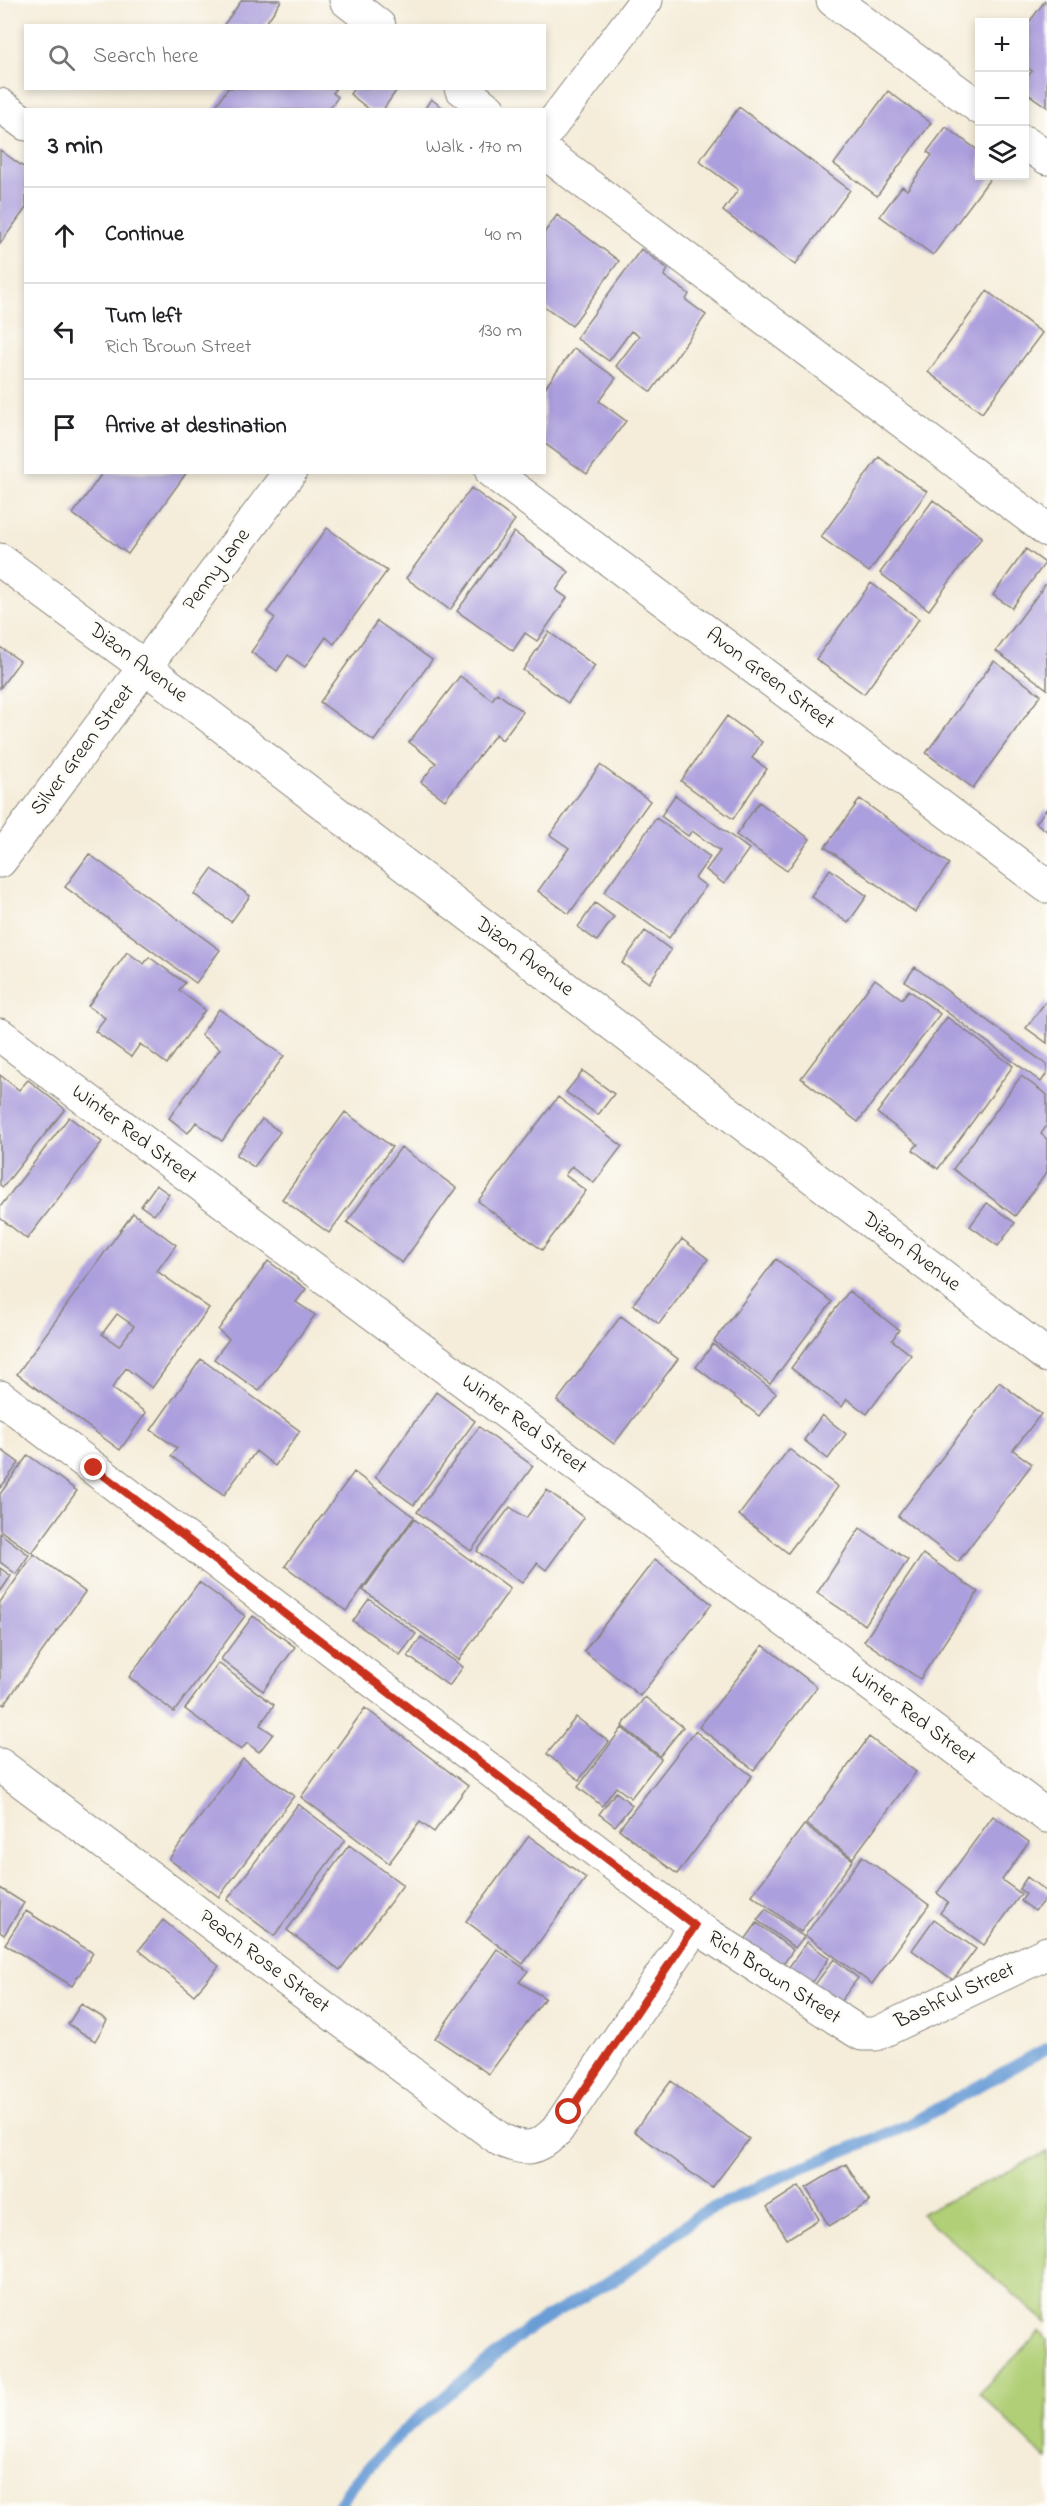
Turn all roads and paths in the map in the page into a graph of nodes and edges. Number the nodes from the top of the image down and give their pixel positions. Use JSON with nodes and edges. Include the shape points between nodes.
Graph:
{"nodes":[{"id":1,"x":346,"y":0,"type":"edge"},
{"id":2,"x":646,"y":0,"type":"edge"},
{"id":3,"x":833,"y":0,"type":"edge"},
{"id":4,"x":376,"y":24,"type":"edge"},
{"id":5,"x":464,"y":90,"type":"edge"},
{"id":6,"x":975,"y":104,"type":"edge"},
{"id":7,"x":0,"y":105,"type":"edge"},
{"id":8,"x":486,"y":108,"type":"edge"},
{"id":9,"x":24,"y":123,"type":"edge"},
{"id":10,"x":546,"y":132,"type":"edge"},
{"id":11,"x":1029,"y":145,"type":"edge"},
{"id":12,"x":546,"y":154,"type":"edge"},
{"id":13,"x":1047,"y":158,"type":"edge"},
{"id":14,"x":289,"y":474,"type":"edge"},
{"id":15,"x":495,"y":474,"type":"edge"},
{"id":16,"x":1047,"y":530,"type":"edge"},
{"id":17,"x":0,"y":560,"type":"edge"},
{"id":18,"x":145,"y":667,"type":"junction"},
{"id":19,"x":0,"y":861,"type":"edge"},
{"id":20,"x":1047,"y":886,"type":"edge"},
{"id":21,"x":0,"y":1035,"type":"edge"},
{"id":22,"x":1047,"y":1356,"type":"edge"},
{"id":23,"x":0,"y":1397,"type":"edge"},
{"id":24,"x":0,"y":1765,"type":"edge"},
{"id":25,"x":1047,"y":1816,"type":"edge"},
{"id":26,"x":695,"y":1926,"type":"junction"},
{"id":27,"x":1047,"y":1953,"type":"edge"},
{"id":28,"x":862,"y":2034,"type":"joint"}],
"edges":[{"from":1,"to":4,"type":"street"},
{"from":2,"to":10,"type":"street"},
{"from":3,"to":6,"type":"street"},
{"from":5,"to":8,"type":"street"},
{"from":7,"to":9,"type":"street"},
{"from":11,"to":13,"type":"street"},
{"from":12,"to":16,"type":"street"},
{"from":14,"to":18,"type":"street","name":"Penny Lane"},
{"from":15,"to":20,"type":"street","name":"Avon Green Street"},
{"from":17,"to":18,"type":"street","name":"Dizon Avenue"},
{"from":18,"to":19,"type":"street","name":"Silver Green Street"},
{"from":18,"to":22,"type":"street","name":"Dizon Avenue"},
{"from":21,"to":25,"type":"street","name":"Winter Red Street"},
{"from":23,"to":26,"type":"street","name":"Rich Brown Street"},
{"from":24,"to":26,"type":"street","name":"Peach Rose Street","via":[[501,2140],[518,2147],[546,2142],[557,2130]]},
{"from":26,"to":28,"type":"street","name":"Rich Brown Street"},
{"from":27,"to":28,"type":"street","name":"Bashful Street","via":[[876,2034]]}]}
